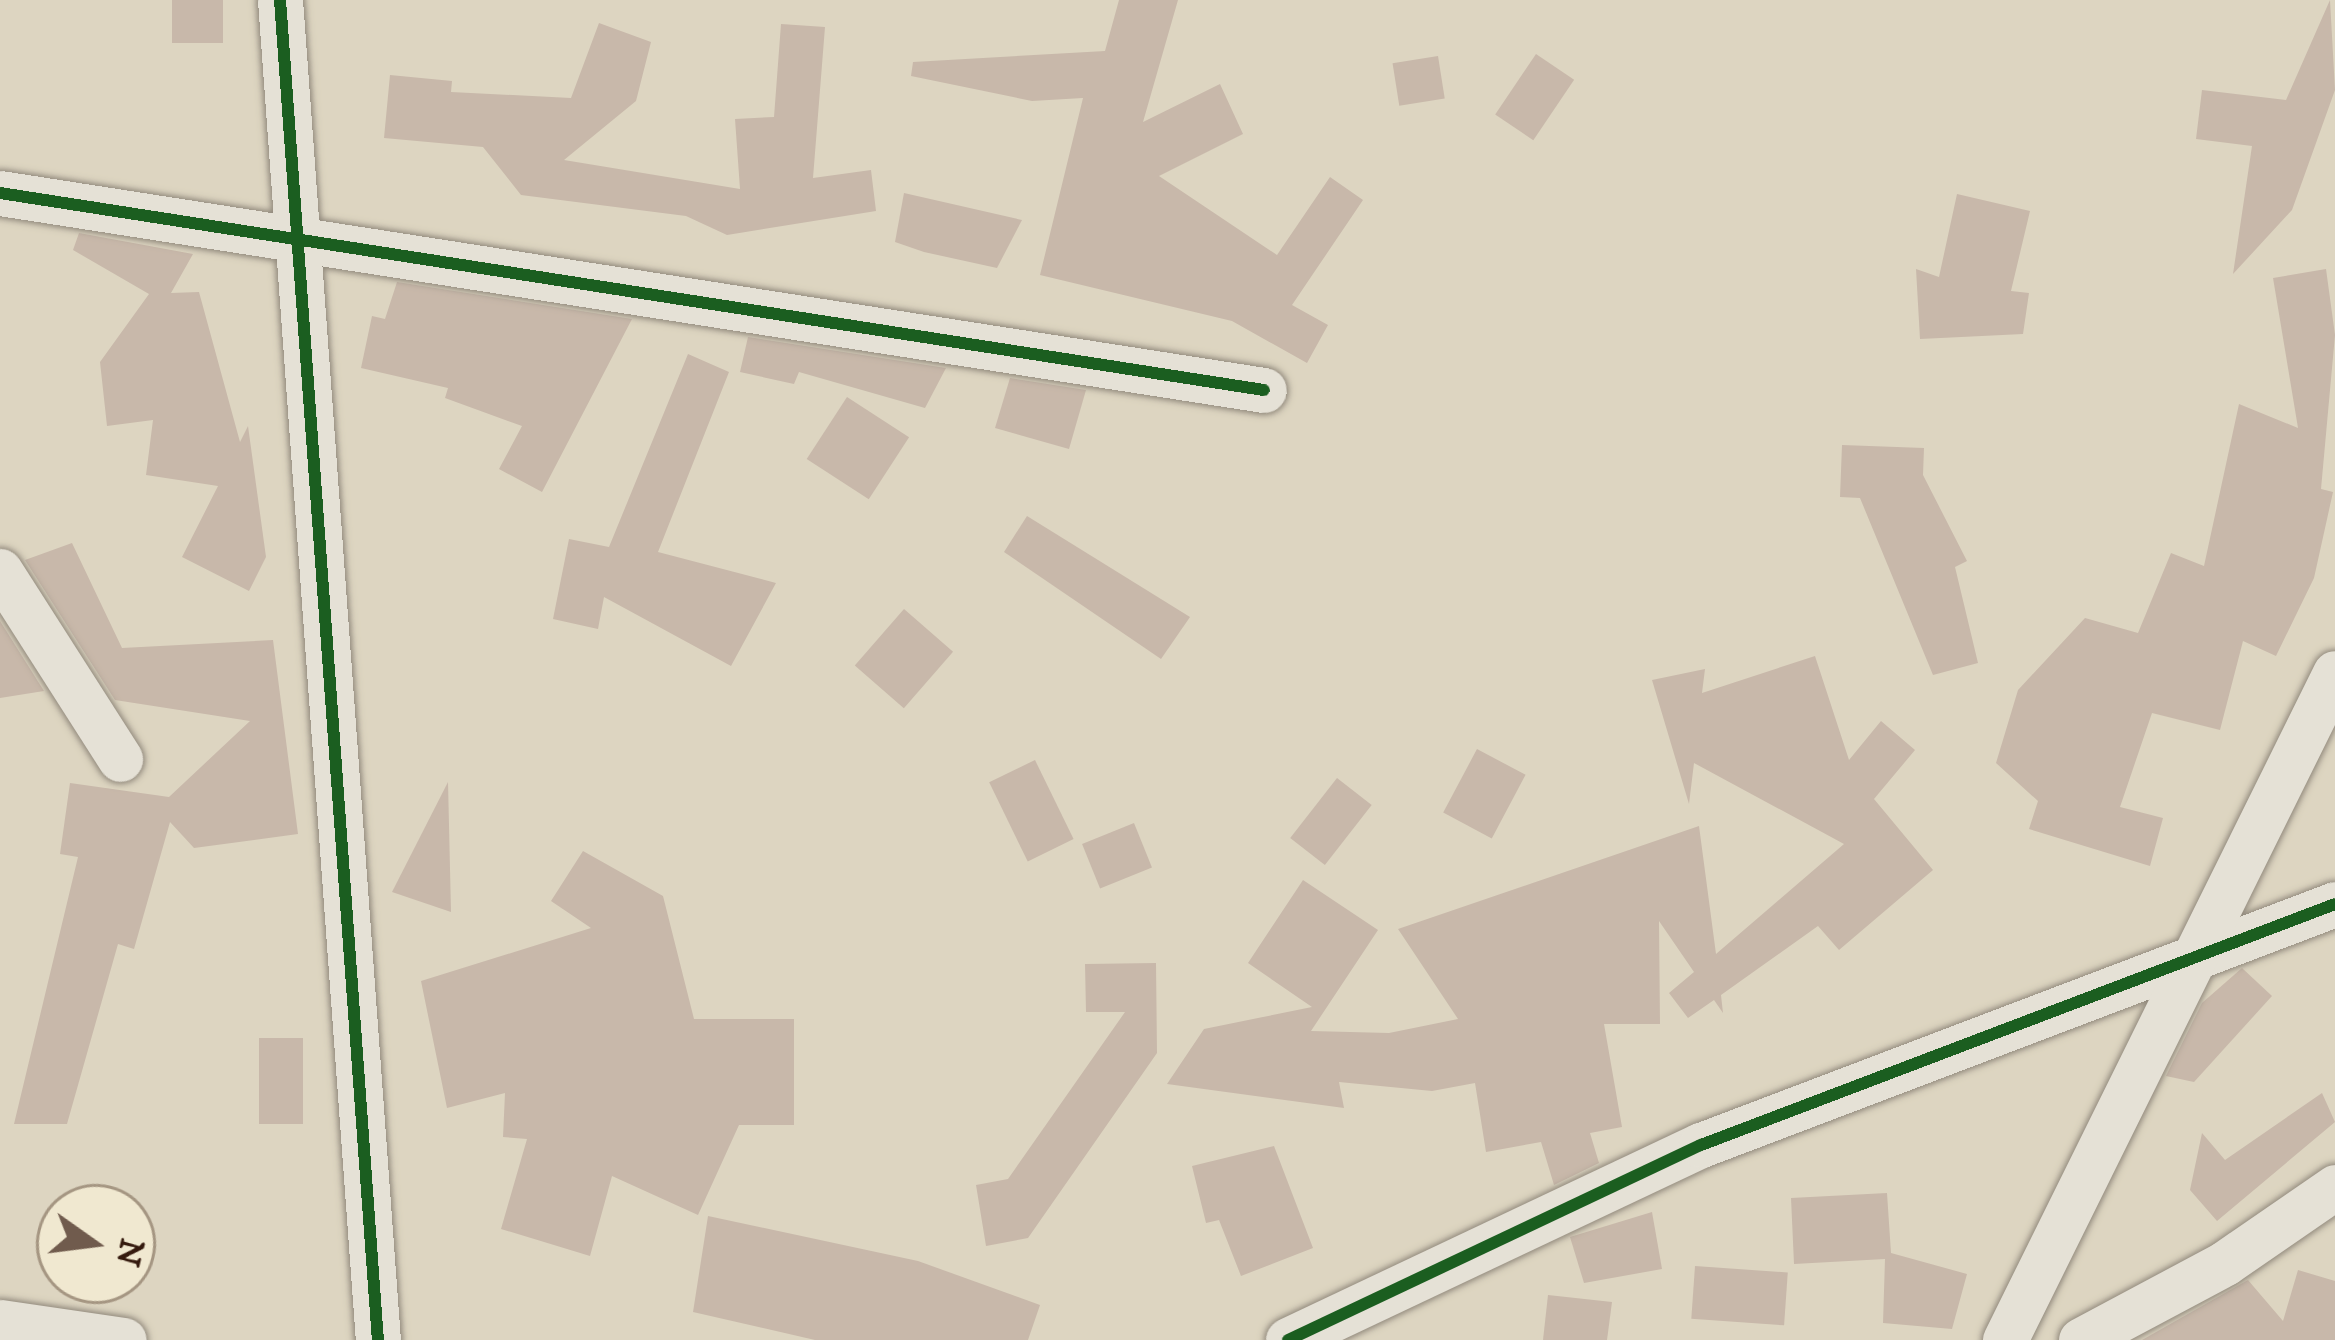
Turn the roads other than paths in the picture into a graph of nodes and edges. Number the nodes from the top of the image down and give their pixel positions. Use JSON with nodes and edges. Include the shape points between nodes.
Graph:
{"nodes":[{"id":1,"x":280,"y":0,"type":"edge"},
{"id":2,"x":0,"y":193,"type":"edge"},
{"id":3,"x":298,"y":240,"type":"junction"},
{"id":4,"x":1264,"y":390,"type":"dead end"},
{"id":5,"x":0,"y":572,"type":"edge"},
{"id":6,"x":2335,"y":673,"type":"edge"},
{"id":7,"x":120,"y":758,"type":"dead end"},
{"id":8,"x":2335,"y":904,"type":"edge"},
{"id":9,"x":2186,"y":965,"type":"junction"},
{"id":10,"x":2335,"y":1187,"type":"edge"},
{"id":11,"x":0,"y":1322,"type":"edge"},
{"id":12,"x":124,"y":1340,"type":"edge"},
{"id":13,"x":378,"y":1340,"type":"edge"},
{"id":14,"x":1288,"y":1340,"type":"edge"},
{"id":15,"x":2005,"y":1340,"type":"edge"},
{"id":16,"x":2081,"y":1340,"type":"edge"}],
"edges":[{"from":1,"to":3,"type":"street"},
{"from":2,"to":3,"type":"street"},
{"from":3,"to":4,"type":"street"},
{"from":3,"to":13,"type":"street"},
{"from":5,"to":7,"type":"street"},
{"from":6,"to":9,"type":"street"},
{"from":8,"to":9,"type":"street"},
{"from":9,"to":14,"type":"street","via":[[1701,1144]]},
{"from":9,"to":15,"type":"street"},
{"from":10,"to":16,"type":"street","via":[[2225,1263]]},
{"from":11,"to":12,"type":"street"}]}
